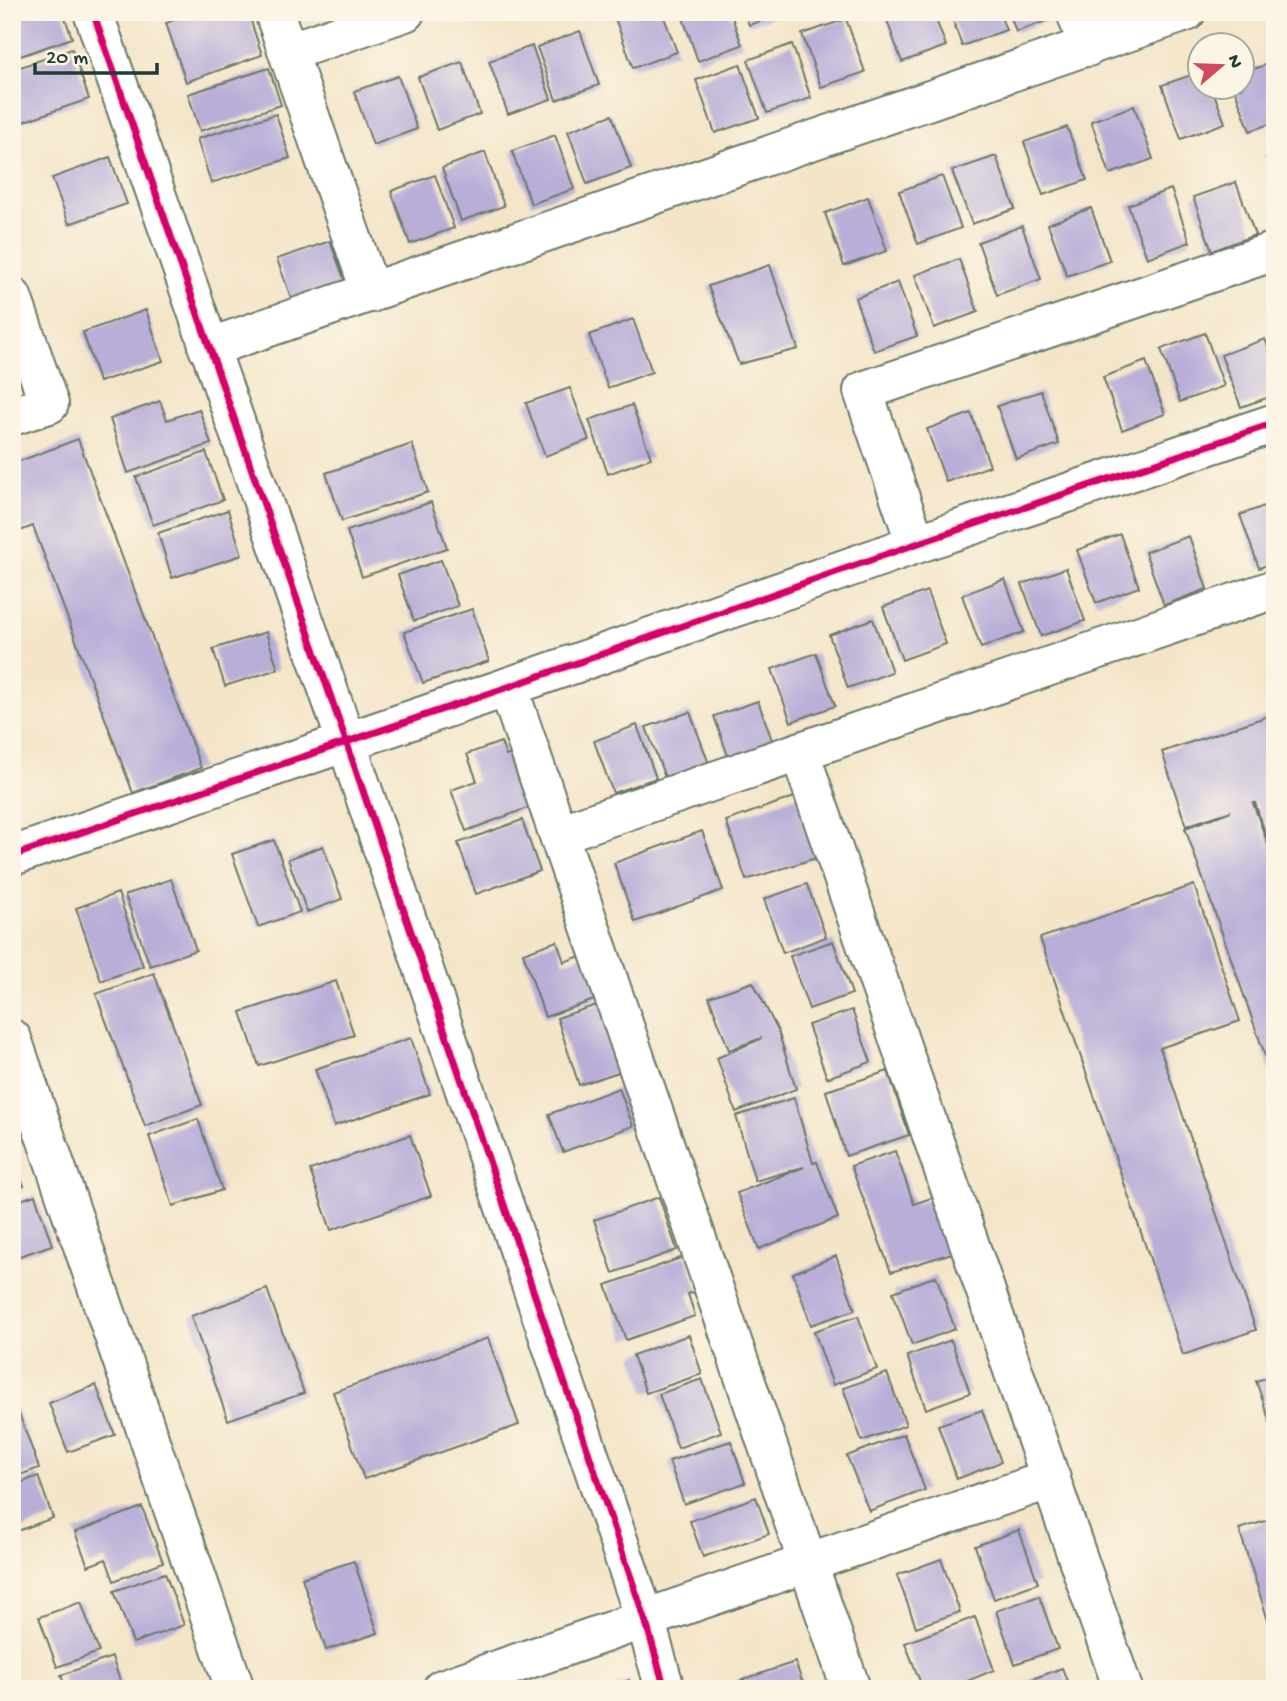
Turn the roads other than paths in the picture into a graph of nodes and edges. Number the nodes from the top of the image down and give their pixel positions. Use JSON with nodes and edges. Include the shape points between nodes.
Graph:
{"nodes":[{"id":1,"x":93,"y":12,"type":"edge"},
{"id":2,"x":274,"y":12,"type":"edge"},
{"id":3,"x":405,"y":12,"type":"edge"},
{"id":4,"x":1186,"y":12,"type":"edge"},
{"id":5,"x":1082,"y":30,"type":"edge"},
{"id":6,"x":288,"y":52,"type":"junction"},
{"id":7,"x":1275,"y":251,"type":"edge"},
{"id":8,"x":371,"y":293,"type":"junction"},
{"id":9,"x":12,"y":297,"type":"edge"},
{"id":10,"x":208,"y":348,"type":"junction"},
{"id":11,"x":12,"y":416,"type":"edge"},
{"id":12,"x":1275,"y":423,"type":"edge"},
{"id":13,"x":916,"y":544,"type":"junction"},
{"id":14,"x":1275,"y":589,"type":"edge"},
{"id":15,"x":508,"y":687,"type":"junction"},
{"id":16,"x":346,"y":741,"type":"junction"},
{"id":17,"x":800,"y":753,"type":"junction"},
{"id":18,"x":559,"y":834,"type":"junction"},
{"id":19,"x":12,"y":856,"type":"edge"},
{"id":20,"x":12,"y":1039,"type":"edge"},
{"id":21,"x":1051,"y":1479,"type":"junction"},
{"id":22,"x":809,"y":1563,"type":"junction"},
{"id":23,"x":645,"y":1619,"type":"junction"},
{"id":24,"x":463,"y":1685,"type":"edge"},
{"id":25,"x":235,"y":1689,"type":"edge"},
{"id":26,"x":665,"y":1689,"type":"edge"},
{"id":27,"x":851,"y":1689,"type":"edge"},
{"id":28,"x":1123,"y":1689,"type":"edge"}],
"edges":[{"from":1,"to":10,"type":"street"},
{"from":2,"to":6,"type":"street"},
{"from":3,"to":6,"type":"street"},
{"from":4,"to":5,"type":"street"},
{"from":5,"to":8,"type":"street"},
{"from":6,"to":8,"type":"street"},
{"from":7,"to":13,"type":"street","via":[[863,391]]},
{"from":8,"to":10,"type":"street"},
{"from":9,"to":11,"type":"street","via":[[49,404]]},
{"from":10,"to":16,"type":"street"},
{"from":12,"to":13,"type":"street"},
{"from":13,"to":15,"type":"street"},
{"from":14,"to":17,"type":"street"},
{"from":15,"to":16,"type":"street"},
{"from":15,"to":18,"type":"street"},
{"from":16,"to":19,"type":"street"},
{"from":16,"to":23,"type":"street"},
{"from":17,"to":18,"type":"street"},
{"from":17,"to":21,"type":"street"},
{"from":18,"to":22,"type":"street"},
{"from":20,"to":25,"type":"street"},
{"from":21,"to":22,"type":"street"},
{"from":21,"to":28,"type":"street"},
{"from":22,"to":23,"type":"street"},
{"from":22,"to":27,"type":"street"},
{"from":23,"to":24,"type":"street"},
{"from":23,"to":26,"type":"street"}]}
